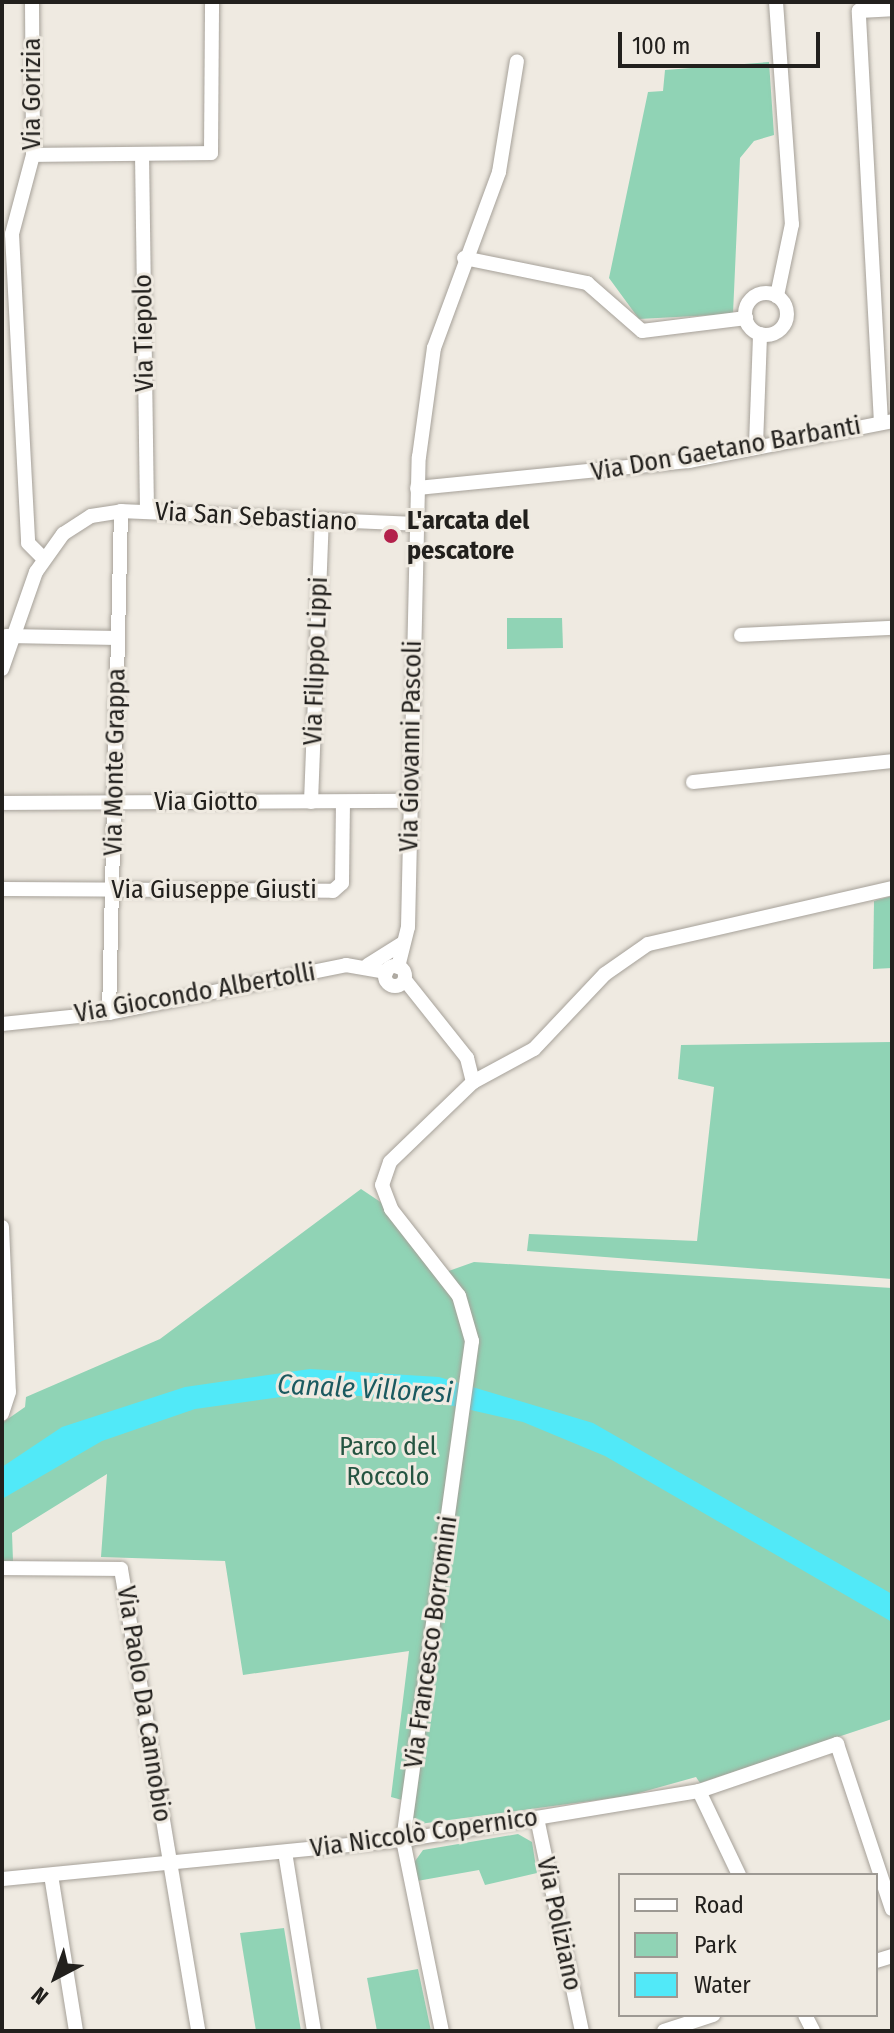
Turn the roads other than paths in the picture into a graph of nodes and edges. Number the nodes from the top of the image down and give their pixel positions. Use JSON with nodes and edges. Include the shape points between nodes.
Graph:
{"nodes":[{"id":1,"x":32,"y":2,"type":"edge"},
{"id":2,"x":212,"y":2,"type":"edge"},
{"id":3,"x":776,"y":2,"type":"edge"},
{"id":4,"x":892,"y":9,"type":"edge"},
{"id":5,"x":517,"y":61,"type":"dead end"},
{"id":6,"x":142,"y":154,"type":"junction"},
{"id":7,"x":33,"y":155,"type":"junction"},
{"id":8,"x":7,"y":234,"type":"edge"},
{"id":9,"x":464,"y":258,"type":"junction"},
{"id":10,"x":777,"y":296,"type":"junction"},
{"id":11,"x":746,"y":318,"type":"junction"},
{"id":12,"x":760,"y":334,"type":"junction"},
{"id":13,"x":886,"y":422,"type":"edge"},
{"id":14,"x":756,"y":445,"type":"junction"},
{"id":15,"x":417,"y":488,"type":"junction"},
{"id":16,"x":121,"y":511,"type":"junction"},
{"id":17,"x":147,"y":512,"type":"junction"},
{"id":18,"x":322,"y":521,"type":"junction"},
{"id":19,"x":415,"y":524,"type":"junction"},
{"id":20,"x":44,"y":559,"type":"junction"},
{"id":21,"x":892,"y":628,"type":"edge"},
{"id":22,"x":741,"y":635,"type":"dead end"},
{"id":23,"x":7,"y":636,"type":"edge"},
{"id":24,"x":118,"y":638,"type":"junction"},
{"id":25,"x":2,"y":669,"type":"edge"},
{"id":26,"x":892,"y":761,"type":"edge"},
{"id":27,"x":693,"y":782,"type":"dead end"},
{"id":28,"x":410,"y":801,"type":"junction"},
{"id":29,"x":311,"y":802,"type":"junction"},
{"id":30,"x":343,"y":802,"type":"junction"},
{"id":31,"x":2,"y":803,"type":"edge"},
{"id":32,"x":114,"y":803,"type":"junction"},
{"id":33,"x":892,"y":888,"type":"edge"},
{"id":34,"x":2,"y":889,"type":"edge"},
{"id":35,"x":112,"y":889,"type":"junction"},
{"id":36,"x":404,"y":943,"type":"junction"},
{"id":37,"x":368,"y":965,"type":"junction"},
{"id":38,"x":397,"y":973,"type":"junction"},
{"id":39,"x":109,"y":1013,"type":"junction"},
{"id":40,"x":2,"y":1024,"type":"edge"},
{"id":41,"x":473,"y":1082,"type":"junction"},
{"id":42,"x":2,"y":1227,"type":"edge"},
{"id":43,"x":4,"y":1413,"type":"edge"},
{"id":44,"x":2,"y":1568,"type":"edge"},
{"id":45,"x":699,"y":1791,"type":"junction"},
{"id":46,"x":537,"y":1818,"type":"junction"},
{"id":47,"x":403,"y":1840,"type":"junction"},
{"id":48,"x":285,"y":1852,"type":"junction"},
{"id":49,"x":170,"y":1863,"type":"junction"},
{"id":50,"x":738,"y":1873,"type":"edge"},
{"id":51,"x":51,"y":1875,"type":"junction"},
{"id":52,"x":2,"y":1879,"type":"edge"},
{"id":53,"x":892,"y":1909,"type":"edge"},
{"id":54,"x":707,"y":2017,"type":"edge"},
{"id":55,"x":76,"y":2031,"type":"edge"},
{"id":56,"x":198,"y":2031,"type":"edge"},
{"id":57,"x":314,"y":2031,"type":"edge"},
{"id":58,"x":442,"y":2031,"type":"edge"},
{"id":59,"x":582,"y":2031,"type":"edge"},
{"id":60,"x":664,"y":2031,"type":"edge"}],
"edges":[{"from":1,"to":7,"type":"street","name":"Via Gorizia"},
{"from":2,"to":6,"type":"street","via":[[211,153]]},
{"from":3,"to":10,"type":"street","via":[[792,224]]},
{"from":4,"to":13,"type":"street","via":[[859,11]]},
{"from":5,"to":9,"type":"street","via":[[499,172]]},
{"from":6,"to":7,"type":"street"},
{"from":6,"to":17,"type":"street","name":"Via Tiepolo"},
{"from":7,"to":8,"type":"street","name":"Via Gorizia"},
{"from":8,"to":20,"type":"street","name":"Via Gorizia","via":[[28,543]]},
{"from":9,"to":11,"type":"street","via":[[587,283],[642,331]]},
{"from":9,"to":15,"type":"street","via":[[434,348]]},
{"from":10,"to":11,"type":"street","via":[[757,295]]},
{"from":10,"to":12,"type":"street","via":[[787,321],[776,333]]},
{"from":11,"to":12,"type":"street"},
{"from":12,"to":14,"type":"street"},
{"from":13,"to":14,"type":"street","name":"Via Don Gaetano Barbanti"},
{"from":14,"to":15,"type":"street","name":"Via Don Gaetano Barbanti","via":[[689,461]]},
{"from":15,"to":19,"type":"street"},
{"from":16,"to":17,"type":"street","name":"Via San Sebastiano"},
{"from":16,"to":20,"type":"street","name":"Via San Sebastiano","via":[[75,524]]},
{"from":16,"to":24,"type":"street","name":"Via Monte Grappa"},
{"from":17,"to":18,"type":"street","name":"Via San Sebastiano"},
{"from":18,"to":19,"type":"street","name":"Via San Sebastiano"},
{"from":18,"to":29,"type":"street","name":"Via Filippo Lippi"},
{"from":19,"to":28,"type":"street","name":"Via Giovanni Pascoli"},
{"from":20,"to":23,"type":"street","name":"Via San Sebastiano"},
{"from":21,"to":22,"type":"street"},
{"from":23,"to":24,"type":"street"},
{"from":23,"to":25,"type":"street","name":"Via San Sebastiano"},
{"from":24,"to":32,"type":"street","name":"Via Monte Grappa"},
{"from":26,"to":27,"type":"street"},
{"from":28,"to":30,"type":"street","name":"Via Giotto"},
{"from":28,"to":36,"type":"street","name":"Via Giovanni Pascoli"},
{"from":29,"to":30,"type":"street","name":"Via Giotto"},
{"from":29,"to":32,"type":"street","name":"Via Giotto"},
{"from":30,"to":35,"type":"street","name":"Via Giuseppe Giusti","via":[[342,883],[333,891]]},
{"from":31,"to":32,"type":"street","name":"Via Giotto"},
{"from":32,"to":35,"type":"street","name":"Via Monte Grappa"},
{"from":33,"to":41,"type":"street","via":[[648,944],[605,974],[534,1049]]},
{"from":34,"to":35,"type":"street","name":"Via Giuseppe Giusti"},
{"from":35,"to":39,"type":"street","name":"Via Monte Grappa"},
{"from":36,"to":37,"type":"street"},
{"from":36,"to":38,"type":"street","name":"Via Giovanni Pascoli"},
{"from":37,"to":38,"type":"street"},
{"from":37,"to":39,"type":"street","name":"Via Giocondo Albertolli"},
{"from":38,"to":41,"type":"street","via":[[467,1058]]},
{"from":39,"to":40,"type":"street","name":"Via Giocondo Albertolli"},
{"from":41,"to":47,"type":"street","name":"Via Francesco Borromini","via":[[390,1162],[382,1185],[391,1209],[459,1296],[471,1364]]},
{"from":42,"to":43,"type":"street"},
{"from":44,"to":49,"type":"street","name":"Via Paolo Da Cannobio","via":[[121,1569]]},
{"from":45,"to":46,"type":"street","name":"Via Niccolò Copernico"},
{"from":45,"to":50,"type":"street"},
{"from":45,"to":53,"type":"street","name":"Via Niccolò Copernico","via":[[837,1744]]},
{"from":46,"to":47,"type":"street","name":"Via Niccolò Copernico"},
{"from":46,"to":59,"type":"street","name":"Via Poliziano"},
{"from":47,"to":48,"type":"street","name":"Via Niccolò Copernico"},
{"from":47,"to":58,"type":"street","name":"Via Francesco Borromini"},
{"from":48,"to":49,"type":"street","name":"Via Niccolò Copernico"},
{"from":48,"to":57,"type":"street"},
{"from":49,"to":51,"type":"street","name":"Via Niccolò Copernico"},
{"from":49,"to":56,"type":"street"},
{"from":51,"to":52,"type":"street","name":"Via Niccolò Copernico"},
{"from":51,"to":55,"type":"street"},
{"from":54,"to":60,"type":"street"}]}
